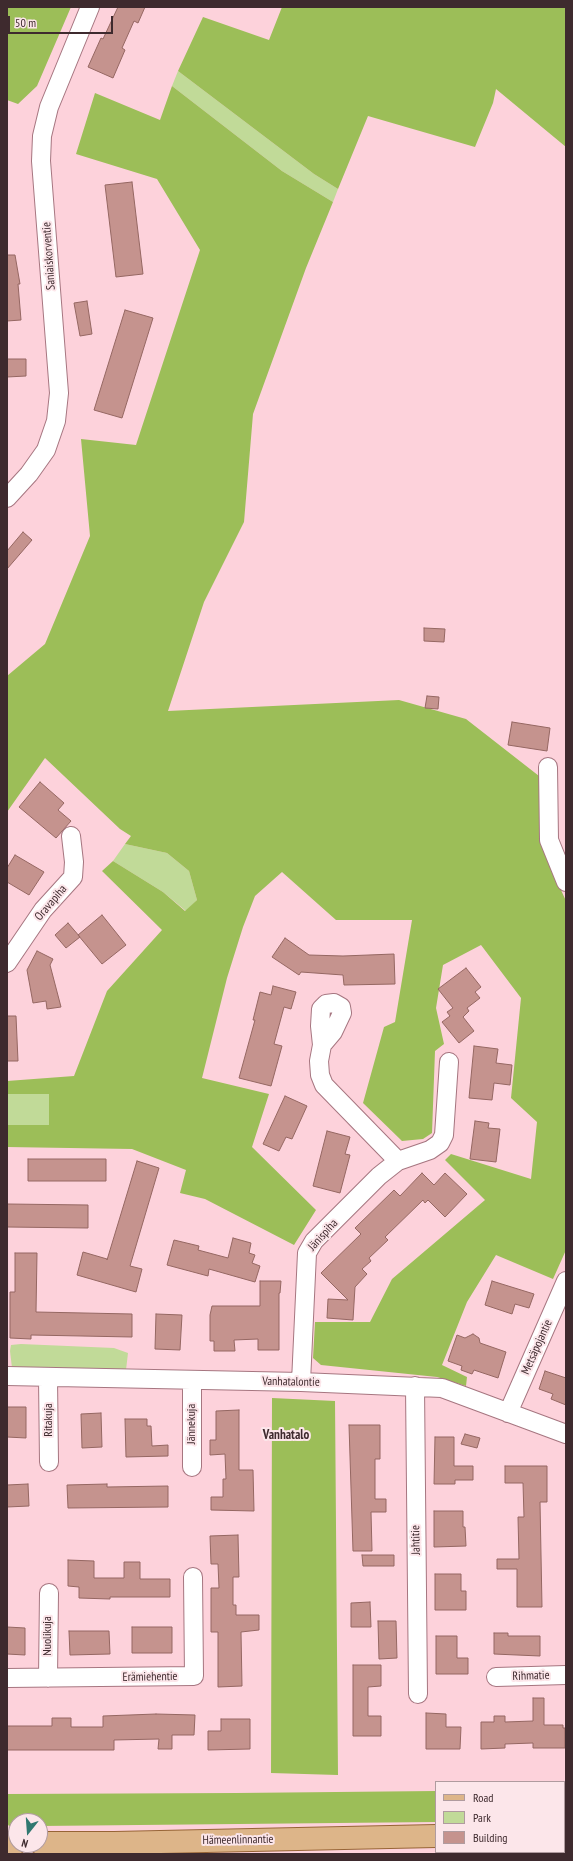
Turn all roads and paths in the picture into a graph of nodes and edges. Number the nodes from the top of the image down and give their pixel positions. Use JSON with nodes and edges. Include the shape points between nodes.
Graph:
{"nodes":[{"id":1,"x":90,"y":7,"type":"edge"},
{"id":2,"x":7,"y":498,"type":"edge"},
{"id":3,"x":548,"y":767,"type":"dead end"},
{"id":4,"x":71,"y":836,"type":"dead end"},
{"id":5,"x":566,"y":882,"type":"edge"},
{"id":6,"x":7,"y":963,"type":"edge"},
{"id":7,"x":322,"y":1046,"type":"dead end"},
{"id":8,"x":449,"y":1062,"type":"dead end"},
{"id":9,"x":398,"y":1161,"type":"junction"},
{"id":10,"x":566,"y":1281,"type":"edge"},
{"id":11,"x":7,"y":1376,"type":"edge"},
{"id":12,"x":48,"y":1378,"type":"junction"},
{"id":13,"x":192,"y":1380,"type":"junction"},
{"id":14,"x":301,"y":1382,"type":"junction"},
{"id":15,"x":415,"y":1386,"type":"junction"},
{"id":16,"x":508,"y":1413,"type":"junction"},
{"id":17,"x":566,"y":1434,"type":"edge"},
{"id":18,"x":49,"y":1462,"type":"dead end"},
{"id":19,"x":192,"y":1467,"type":"dead end"},
{"id":20,"x":193,"y":1578,"type":"dead end"},
{"id":21,"x":49,"y":1593,"type":"dead end"},
{"id":22,"x":566,"y":1675,"type":"edge"},
{"id":23,"x":496,"y":1677,"type":"dead end"},
{"id":24,"x":7,"y":1678,"type":"edge"},
{"id":25,"x":48,"y":1678,"type":"junction"},
{"id":26,"x":418,"y":1694,"type":"dead end"},
{"id":27,"x":435,"y":1836,"type":"edge"},
{"id":28,"x":48,"y":1843,"type":"edge"}],
"edges":[{"from":1,"to":2,"type":"street","name":"Saniaiskorventie","via":[[49,107],[42,136],[41,161],[59,392],[56,421],[46,450]]},
{"from":3,"to":5,"type":"street","via":[[550,840]]},
{"from":4,"to":6,"type":"street","name":"Oravapiha","via":[[73,877],[43,910]]},
{"from":7,"to":9,"type":"street","via":[[319,1061],[324,1085]]},
{"from":8,"to":9,"type":"street","name":"Jänispiha","via":[[444,1135],[440,1143],[430,1150]]},
{"from":9,"to":14,"type":"street","name":"Jänispiha","via":[[379,1176],[314,1241],[306,1253]]},
{"from":10,"to":16,"type":"street","name":"Metsäpojantie"},
{"from":11,"to":12,"type":"street","name":"Vanhatalontie"},
{"from":12,"to":13,"type":"street","name":"Vanhatalontie"},
{"from":12,"to":18,"type":"street","name":"Ritakuja"},
{"from":13,"to":14,"type":"street","name":"Vanhatalontie"},
{"from":13,"to":19,"type":"street","name":"Jännekuja"},
{"from":14,"to":15,"type":"street","name":"Vanhatalontie"},
{"from":15,"to":16,"type":"street","name":"Vanhatalontie","via":[[442,1388]]},
{"from":15,"to":26,"type":"street","name":"Jahtitie"},
{"from":16,"to":17,"type":"street","name":"Vanhatalontie"},
{"from":20,"to":25,"type":"street","name":"Erämiehentie","via":[[194,1676]]},
{"from":21,"to":25,"type":"street","name":"Nuolikuja"},
{"from":22,"to":23,"type":"street","name":"Rihmatie"},
{"from":24,"to":25,"type":"street","name":"Erämiehentie"},
{"from":27,"to":28,"type":"main road","name":"Hämeenlinnantie"}]}
